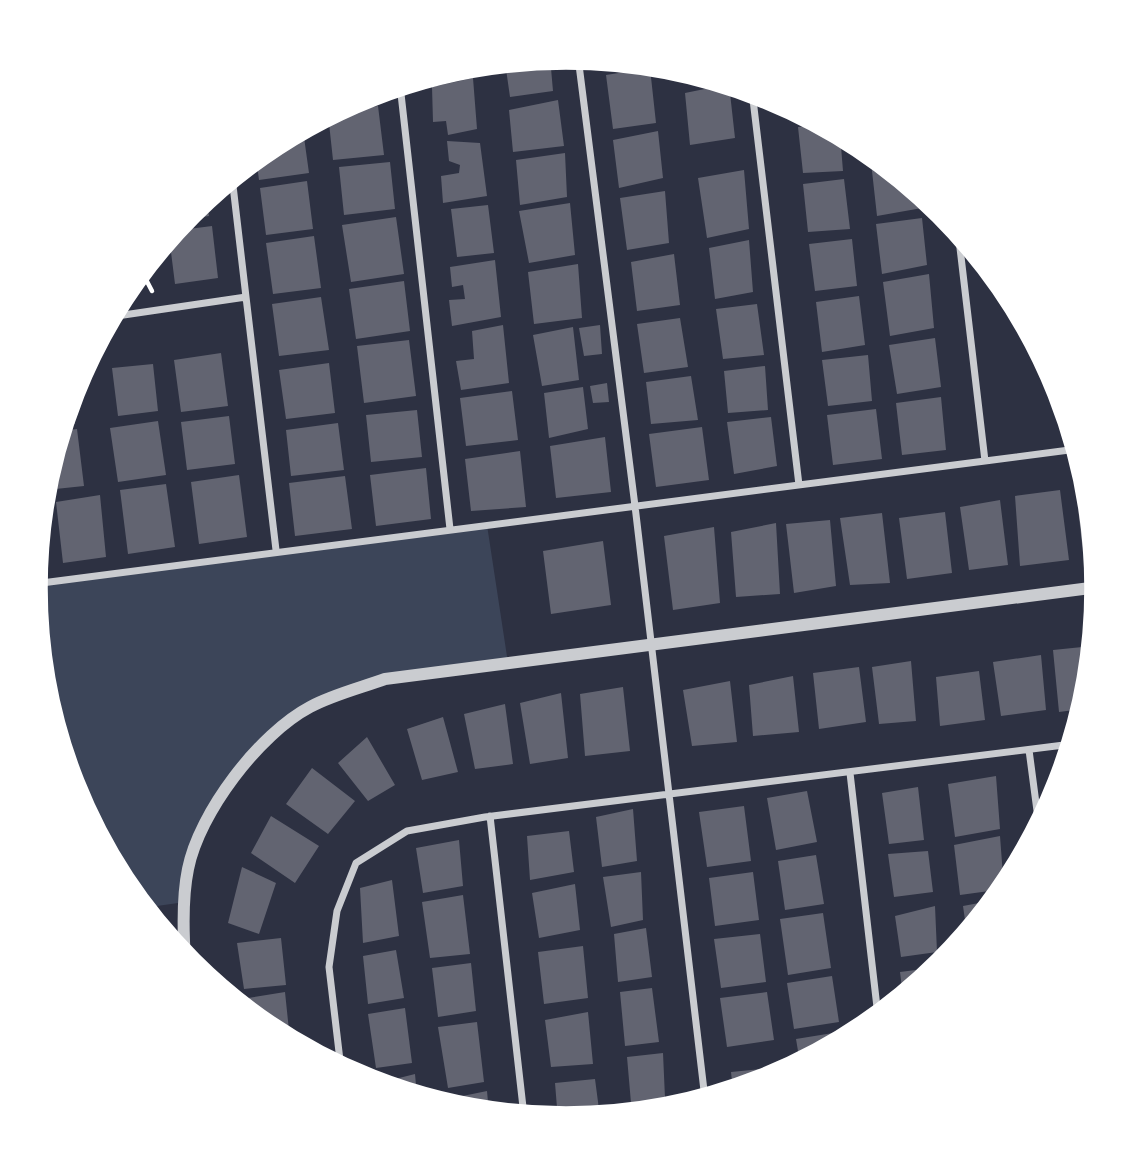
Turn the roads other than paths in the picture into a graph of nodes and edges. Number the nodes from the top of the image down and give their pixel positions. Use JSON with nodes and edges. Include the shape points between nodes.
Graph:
{"nodes":[{"id":1,"x":579,"y":68,"type":"edge"},
{"id":2,"x":401,"y":95,"type":"edge"},
{"id":3,"x":754,"y":104,"type":"edge"},
{"id":4,"x":233,"y":188,"type":"edge"},
{"id":5,"x":960,"y":250,"type":"edge"},
{"id":6,"x":246,"y":297,"type":"junction"},
{"id":7,"x":123,"y":315,"type":"edge"},
{"id":8,"x":1067,"y":450,"type":"edge"},
{"id":9,"x":985,"y":461,"type":"junction"},
{"id":10,"x":799,"y":485,"type":"junction"},
{"id":11,"x":635,"y":506,"type":"junction"},
{"id":12,"x":450,"y":529,"type":"junction"},
{"id":13,"x":276,"y":550,"type":"junction"},
{"id":14,"x":46,"y":582,"type":"edge"},
{"id":15,"x":1086,"y":589,"type":"edge"},
{"id":16,"x":650,"y":643,"type":"junction"},
{"id":17,"x":1061,"y":746,"type":"edge"},
{"id":18,"x":1029,"y":750,"type":"junction"},
{"id":19,"x":850,"y":773,"type":"junction"},
{"id":20,"x":668,"y":796,"type":"junction"},
{"id":21,"x":1037,"y":808,"type":"edge"},
{"id":22,"x":490,"y":817,"type":"junction"},
{"id":23,"x":184,"y":941,"type":"edge"},
{"id":24,"x":877,"y":1005,"type":"edge"},
{"id":25,"x":339,"y":1056,"type":"edge"},
{"id":26,"x":704,"y":1089,"type":"edge"},
{"id":27,"x":523,"y":1106,"type":"edge"}],
"edges":[{"from":1,"to":11,"type":"street"},
{"from":2,"to":12,"type":"street"},
{"from":3,"to":10,"type":"street"},
{"from":4,"to":6,"type":"street"},
{"from":5,"to":9,"type":"street"},
{"from":6,"to":7,"type":"street"},
{"from":6,"to":13,"type":"street"},
{"from":8,"to":9,"type":"street"},
{"from":9,"to":10,"type":"street"},
{"from":10,"to":11,"type":"street"},
{"from":11,"to":12,"type":"street"},
{"from":11,"to":16,"type":"street"},
{"from":12,"to":13,"type":"street"},
{"from":13,"to":14,"type":"street"},
{"from":15,"to":16,"type":"street"},
{"from":16,"to":20,"type":"street"},
{"from":16,"to":23,"type":"street","via":[[385,679],[309,707],[249,755],[214,806],[188,868]]},
{"from":17,"to":18,"type":"street"},
{"from":18,"to":19,"type":"street"},
{"from":18,"to":21,"type":"street"},
{"from":19,"to":20,"type":"street"},
{"from":19,"to":24,"type":"street"},
{"from":20,"to":22,"type":"street"},
{"from":20,"to":26,"type":"street"},
{"from":22,"to":25,"type":"street","via":[[407,831],[356,863],[337,911],[329,967]]},
{"from":22,"to":27,"type":"street"}]}
